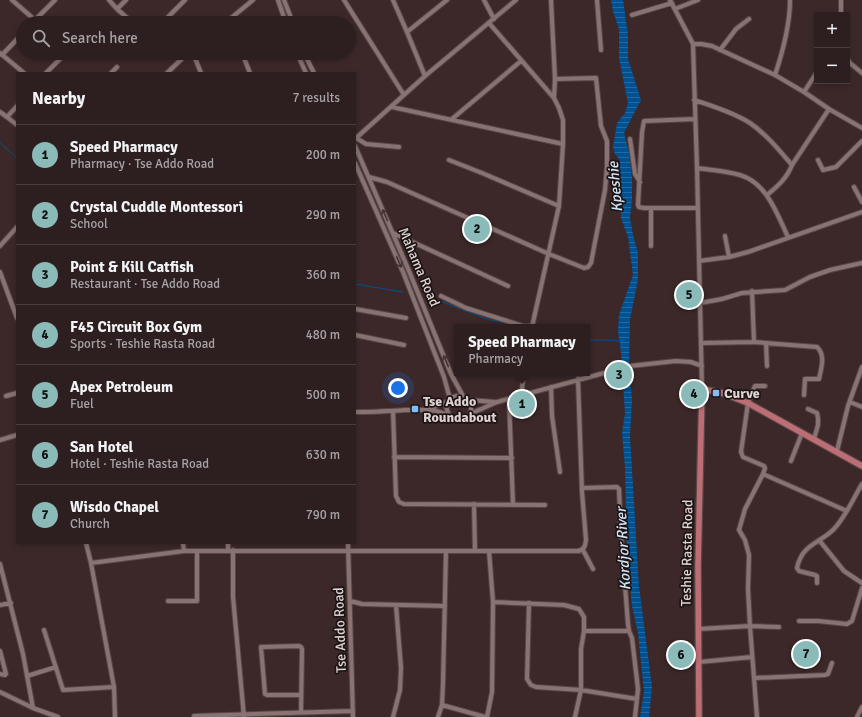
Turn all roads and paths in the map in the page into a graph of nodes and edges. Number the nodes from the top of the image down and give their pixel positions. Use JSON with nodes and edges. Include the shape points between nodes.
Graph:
{"nodes":[{"id":1,"x":12,"y":0,"type":"edge"},
{"id":2,"x":54,"y":0,"type":"edge"},
{"id":3,"x":109,"y":0,"type":"edge"},
{"id":4,"x":126,"y":0,"type":"edge"},
{"id":5,"x":185,"y":0,"type":"edge"},
{"id":6,"x":253,"y":0,"type":"edge"},
{"id":7,"x":278,"y":0,"type":"edge"},
{"id":8,"x":284,"y":0,"type":"edge"},
{"id":9,"x":344,"y":0,"type":"edge"},
{"id":10,"x":393,"y":0,"type":"edge"},
{"id":11,"x":447,"y":0,"type":"edge"},
{"id":12,"x":484,"y":0,"type":"edge"},
{"id":13,"x":516,"y":0,"type":"edge"},
{"id":14,"x":551,"y":0,"type":"edge"},
{"id":15,"x":596,"y":0,"type":"edge"},
{"id":16,"x":696,"y":0,"type":"edge"},
{"id":17,"x":790,"y":0,"type":"edge"},
{"id":18,"x":841,"y":0,"type":"edge"},
{"id":19,"x":671,"y":1,"type":"edge"},
{"id":20,"x":675,"y":9,"type":"junction"},
{"id":21,"x":117,"y":10,"type":"junction"},
{"id":22,"x":841,"y":12,"type":"edge"},
{"id":23,"x":632,"y":15,"type":"dead end"},
{"id":24,"x":28,"y":16,"type":"edge"},
{"id":25,"x":39,"y":16,"type":"edge"},
{"id":26,"x":124,"y":16,"type":"edge"},
{"id":27,"x":169,"y":16,"type":"edge"},
{"id":28,"x":235,"y":16,"type":"edge"},
{"id":29,"x":284,"y":16,"type":"edge"},
{"id":30,"x":290,"y":16,"type":"edge"},
{"id":31,"x":354,"y":16,"type":"edge"},
{"id":32,"x":356,"y":19,"type":"edge"},
{"id":33,"x":494,"y":19,"type":"junction"},
{"id":34,"x":749,"y":20,"type":"dead end"},
{"id":35,"x":489,"y":23,"type":"junction"},
{"id":36,"x":407,"y":32,"type":"junction"},
{"id":37,"x":16,"y":40,"type":"edge"},
{"id":38,"x":692,"y":44,"type":"junction"},
{"id":39,"x":601,"y":50,"type":"dead end"},
{"id":40,"x":720,"y":50,"type":"junction"},
{"id":41,"x":1,"y":54,"type":"edge"},
{"id":42,"x":59,"y":60,"type":"edge"},
{"id":43,"x":181,"y":60,"type":"edge"},
{"id":44,"x":195,"y":60,"type":"edge"},
{"id":45,"x":245,"y":60,"type":"edge"},
{"id":46,"x":301,"y":60,"type":"edge"},
{"id":47,"x":308,"y":60,"type":"edge"},
{"id":48,"x":522,"y":60,"type":"junction"},
{"id":49,"x":850,"y":63,"type":"edge"},
{"id":50,"x":116,"y":67,"type":"dead end"},
{"id":51,"x":23,"y":72,"type":"edge"},
{"id":52,"x":47,"y":72,"type":"edge"},
{"id":53,"x":112,"y":72,"type":"edge"},
{"id":54,"x":168,"y":72,"type":"edge"},
{"id":55,"x":200,"y":72,"type":"edge"},
{"id":56,"x":250,"y":72,"type":"edge"},
{"id":57,"x":306,"y":72,"type":"edge"},
{"id":58,"x":314,"y":72,"type":"edge"},
{"id":59,"x":862,"y":73,"type":"edge"},
{"id":60,"x":775,"y":75,"type":"junction"},
{"id":61,"x":425,"y":76,"type":"junction"},
{"id":62,"x":814,"y":77,"type":"edge"},
{"id":63,"x":555,"y":79,"type":"junction"},
{"id":64,"x":804,"y":92,"type":"junction"},
{"id":65,"x":404,"y":95,"type":"junction"},
{"id":66,"x":554,"y":98,"type":"junction"},
{"id":67,"x":694,"y":100,"type":"junction"},
{"id":68,"x":16,"y":107,"type":"edge"},
{"id":69,"x":392,"y":107,"type":"junction"},
{"id":70,"x":829,"y":109,"type":"junction"},
{"id":71,"x":0,"y":112,"type":"edge"},
{"id":72,"x":7,"y":117,"type":"junction"},
{"id":73,"x":452,"y":119,"type":"junction"},
{"id":74,"x":695,"y":119,"type":"junction"},
{"id":75,"x":16,"y":124,"type":"edge"},
{"id":76,"x":862,"y":128,"type":"edge"},
{"id":77,"x":356,"y":139,"type":"edge"},
{"id":78,"x":630,"y":139,"type":"dead end"},
{"id":79,"x":862,"y":141,"type":"edge"},
{"id":80,"x":564,"y":144,"type":"junction"},
{"id":81,"x":399,"y":147,"type":"dead end"},
{"id":82,"x":356,"y":148,"type":"edge"},
{"id":83,"x":449,"y":160,"type":"dead end"},
{"id":84,"x":818,"y":160,"type":"dead end"},
{"id":85,"x":356,"y":165,"type":"edge"},
{"id":86,"x":792,"y":165,"type":"junction"},
{"id":87,"x":697,"y":168,"type":"junction"},
{"id":88,"x":369,"y":177,"type":"junction"},
{"id":89,"x":640,"y":182,"type":"junction"},
{"id":90,"x":854,"y":187,"type":"dead end"},
{"id":91,"x":767,"y":195,"type":"junction"},
{"id":92,"x":862,"y":202,"type":"edge"},
{"id":93,"x":558,"y":206,"type":"junction"},
{"id":94,"x":651,"y":208,"type":"junction"},
{"id":95,"x":698,"y":208,"type":"junction"},
{"id":96,"x":862,"y":212,"type":"edge"},
{"id":97,"x":16,"y":227,"type":"edge"},
{"id":98,"x":393,"y":233,"type":"junction"},
{"id":99,"x":725,"y":236,"type":"dead end"},
{"id":100,"x":788,"y":237,"type":"junction"},
{"id":101,"x":0,"y":246,"type":"edge"},
{"id":102,"x":651,"y":246,"type":"dead end"},
{"id":103,"x":549,"y":254,"type":"junction"},
{"id":104,"x":729,"y":257,"type":"junction"},
{"id":105,"x":699,"y":261,"type":"junction"},
{"id":106,"x":862,"y":263,"type":"edge"},
{"id":107,"x":0,"y":272,"type":"edge"},
{"id":108,"x":508,"y":286,"type":"dead end"},
{"id":109,"x":752,"y":291,"type":"junction"},
{"id":110,"x":441,"y":296,"type":"dead end"},
{"id":111,"x":700,"y":303,"type":"junction"},
{"id":112,"x":356,"y":309,"type":"edge"},
{"id":113,"x":16,"y":311,"type":"edge"},
{"id":114,"x":406,"y":318,"type":"dead end"},
{"id":115,"x":517,"y":324,"type":"edge"},
{"id":116,"x":533,"y":324,"type":"edge"},
{"id":117,"x":356,"y":335,"type":"edge"},
{"id":118,"x":754,"y":342,"type":"junction"},
{"id":119,"x":702,"y":343,"type":"junction"},
{"id":120,"x":766,"y":343,"type":"junction"},
{"id":121,"x":404,"y":345,"type":"dead end"},
{"id":122,"x":702,"y":366,"type":"junction"},
{"id":123,"x":767,"y":366,"type":"dead end"},
{"id":124,"x":862,"y":367,"type":"edge"},
{"id":125,"x":524,"y":376,"type":"edge"},
{"id":126,"x":589,"y":376,"type":"edge"},
{"id":127,"x":590,"y":376,"type":"edge"},
{"id":128,"x":578,"y":379,"type":"junction"},
{"id":129,"x":765,"y":386,"type":"dead end"},
{"id":130,"x":551,"y":387,"type":"junction"},
{"id":131,"x":702,"y":388,"type":"junction"},
{"id":132,"x":16,"y":393,"type":"edge"},
{"id":133,"x":804,"y":395,"type":"dead end"},
{"id":134,"x":6,"y":396,"type":"dead end"},
{"id":135,"x":463,"y":396,"type":"junction"},
{"id":136,"x":521,"y":396,"type":"junction"},
{"id":137,"x":509,"y":399,"type":"junction"},
{"id":138,"x":449,"y":400,"type":"junction"},
{"id":139,"x":469,"y":400,"type":"junction"},
{"id":140,"x":497,"y":402,"type":"junction"},
{"id":141,"x":850,"y":402,"type":"junction"},
{"id":142,"x":748,"y":403,"type":"junction"},
{"id":143,"x":862,"y":407,"type":"edge"},
{"id":144,"x":808,"y":409,"type":"dead end"},
{"id":145,"x":428,"y":410,"type":"junction"},
{"id":146,"x":393,"y":411,"type":"junction"},
{"id":147,"x":356,"y":412,"type":"edge"},
{"id":148,"x":470,"y":414,"type":"junction"},
{"id":149,"x":450,"y":416,"type":"junction"},
{"id":150,"x":802,"y":433,"type":"junction"},
{"id":151,"x":16,"y":435,"type":"edge"},
{"id":152,"x":814,"y":439,"type":"junction"},
{"id":153,"x":0,"y":440,"type":"edge"},
{"id":154,"x":837,"y":451,"type":"junction"},
{"id":155,"x":394,"y":457,"type":"junction"},
{"id":156,"x":512,"y":458,"type":"junction"},
{"id":157,"x":791,"y":461,"type":"dead end"},
{"id":158,"x":862,"y":466,"type":"edge"},
{"id":159,"x":560,"y":472,"type":"dead end"},
{"id":160,"x":763,"y":474,"type":"junction"},
{"id":161,"x":862,"y":484,"type":"edge"},
{"id":162,"x":582,"y":488,"type":"junction"},
{"id":163,"x":474,"y":504,"type":"junction"},
{"id":164,"x":513,"y":504,"type":"junction"},
{"id":165,"x":545,"y":505,"type":"dead end"},
{"id":166,"x":847,"y":511,"type":"junction"},
{"id":167,"x":819,"y":540,"type":"junction"},
{"id":168,"x":86,"y":544,"type":"edge"},
{"id":169,"x":183,"y":544,"type":"edge"},
{"id":170,"x":228,"y":544,"type":"edge"},
{"id":171,"x":348,"y":544,"type":"edge"},
{"id":172,"x":231,"y":550,"type":"junction"},
{"id":173,"x":582,"y":550,"type":"junction"},
{"id":174,"x":184,"y":551,"type":"junction"},
{"id":175,"x":197,"y":551,"type":"junction"},
{"id":176,"x":349,"y":551,"type":"junction"},
{"id":177,"x":446,"y":551,"type":"junction"},
{"id":178,"x":475,"y":551,"type":"junction"},
{"id":179,"x":489,"y":551,"type":"junction"},
{"id":180,"x":91,"y":563,"type":"junction"},
{"id":181,"x":0,"y":564,"type":"edge"},
{"id":182,"x":593,"y":569,"type":"dead end"},
{"id":183,"x":817,"y":583,"type":"dead end"},
{"id":184,"x":862,"y":583,"type":"edge"},
{"id":185,"x":862,"y":588,"type":"edge"},
{"id":186,"x":168,"y":601,"type":"dead end"},
{"id":187,"x":350,"y":601,"type":"junction"},
{"id":188,"x":493,"y":602,"type":"junction"},
{"id":189,"x":11,"y":603,"type":"junction"},
{"id":190,"x":529,"y":603,"type":"junction"},
{"id":191,"x":0,"y":605,"type":"edge"},
{"id":192,"x":396,"y":605,"type":"junction"},
{"id":193,"x":445,"y":606,"type":"junction"},
{"id":194,"x":799,"y":621,"type":"dead end"},
{"id":195,"x":750,"y":626,"type":"junction"},
{"id":196,"x":779,"y":627,"type":"dead end"},
{"id":197,"x":698,"y":629,"type":"junction"},
{"id":198,"x":44,"y":630,"type":"dead end"},
{"id":199,"x":584,"y":631,"type":"junction"},
{"id":200,"x":629,"y":631,"type":"junction"},
{"id":201,"x":0,"y":651,"type":"edge"},
{"id":202,"x":752,"y":658,"type":"junction"},
{"id":203,"x":699,"y":662,"type":"junction"},
{"id":204,"x":832,"y":663,"type":"dead end"},
{"id":205,"x":56,"y":667,"type":"junction"},
{"id":206,"x":0,"y":674,"type":"edge"},
{"id":207,"x":28,"y":676,"type":"junction"},
{"id":208,"x":755,"y":678,"type":"junction"},
{"id":209,"x":114,"y":687,"type":"junction"},
{"id":210,"x":581,"y":690,"type":"junction"},
{"id":211,"x":0,"y":692,"type":"edge"},
{"id":212,"x":301,"y":695,"type":"junction"},
{"id":213,"x":637,"y":699,"type":"junction"},
{"id":214,"x":442,"y":705,"type":"junction"},
{"id":215,"x":862,"y":707,"type":"edge"},
{"id":216,"x":33,"y":708,"type":"junction"},
{"id":217,"x":353,"y":711,"type":"junction"},
{"id":218,"x":301,"y":713,"type":"junction"},
{"id":219,"x":244,"y":715,"type":"edge"},
{"id":220,"x":194,"y":716,"type":"dead end"},
{"id":221,"x":58,"y":717,"type":"edge"},
{"id":222,"x":116,"y":717,"type":"edge"},
{"id":223,"x":353,"y":717,"type":"edge"},
{"id":224,"x":392,"y":717,"type":"edge"},
{"id":225,"x":438,"y":717,"type":"edge"},
{"id":226,"x":486,"y":717,"type":"edge"},
{"id":227,"x":575,"y":717,"type":"edge"},
{"id":228,"x":635,"y":717,"type":"edge"},
{"id":229,"x":699,"y":717,"type":"edge"},
{"id":230,"x":757,"y":717,"type":"edge"},
{"id":231,"x":857,"y":717,"type":"edge"}],
"edges":[{"from":1,"to":24,"type":"street"},
{"from":2,"to":25,"type":"street"},
{"from":3,"to":21,"type":"street"},
{"from":4,"to":21,"type":"street"},
{"from":5,"to":27,"type":"street"},
{"from":6,"to":28,"type":"street"},
{"from":7,"to":29,"type":"street"},
{"from":8,"to":30,"type":"street"},
{"from":9,"to":31,"type":"street"},
{"from":10,"to":36,"type":"street"},
{"from":11,"to":36,"type":"street"},
{"from":12,"to":33,"type":"street"},
{"from":13,"to":33,"type":"street"},
{"from":14,"to":63,"type":"street"},
{"from":15,"to":39,"type":"street"},
{"from":16,"to":20,"type":"street"},
{"from":17,"to":60,"type":"street","via":[[785,44]]},
{"from":18,"to":22,"type":"street"},
{"from":19,"to":20,"type":"street"},
{"from":19,"to":23,"type":"street"},
{"from":20,"to":38,"type":"street"},
{"from":21,"to":26,"type":"street"},
{"from":32,"to":65,"type":"street"},
{"from":33,"to":35,"type":"street"},
{"from":34,"to":40,"type":"street","via":[[736,28]]},
{"from":35,"to":48,"type":"street"},
{"from":35,"to":61,"type":"street"},
{"from":36,"to":61,"type":"street"},
{"from":37,"to":41,"type":"street"},
{"from":38,"to":40,"type":"street","via":[[706,44]]},
{"from":38,"to":67,"type":"street"},
{"from":40,"to":60,"type":"street"},
{"from":41,"to":51,"type":"street"},
{"from":42,"to":52,"type":"street"},
{"from":43,"to":54,"type":"street"},
{"from":44,"to":55,"type":"street"},
{"from":45,"to":56,"type":"street"},
{"from":46,"to":57,"type":"street"},
{"from":47,"to":58,"type":"street"},
{"from":48,"to":66,"type":"street"},
{"from":48,"to":73,"type":"street"},
{"from":49,"to":59,"type":"street"},
{"from":50,"to":53,"type":"street"},
{"from":60,"to":64,"type":"street"},
{"from":61,"to":65,"type":"street"},
{"from":62,"to":64,"type":"street"},
{"from":63,"to":66,"type":"street"},
{"from":63,"to":103,"type":"street","via":[[596,78],[601,126],[607,142],[607,166],[591,263],[584,268]]},
{"from":64,"to":70,"type":"street"},
{"from":65,"to":69,"type":"street"},
{"from":66,"to":80,"type":"street","via":[[563,120]]},
{"from":67,"to":74,"type":"street"},
{"from":67,"to":86,"type":"street","via":[[748,122],[763,133]]},
{"from":68,"to":72,"type":"street"},
{"from":69,"to":73,"type":"street"},
{"from":69,"to":77,"type":"street"},
{"from":70,"to":76,"type":"street"},
{"from":70,"to":86,"type":"street"},
{"from":71,"to":72,"type":"street"},
{"from":72,"to":75,"type":"street"},
{"from":73,"to":80,"type":"street"},
{"from":74,"to":87,"type":"street"},
{"from":74,"to":89,"type":"street","via":[[644,121]]},
{"from":77,"to":81,"type":"street","via":[[366,144]]},
{"from":78,"to":89,"type":"street","via":[[635,174]]},
{"from":79,"to":84,"type":"street","via":[[836,167],[823,170]]},
{"from":80,"to":93,"type":"street"},
{"from":82,"to":88,"type":"street","name":"Mahama Road"},
{"from":83,"to":93,"type":"street"},
{"from":85,"to":138,"type":"street","name":"Mahama Road","one_way":true,"via":[[404,272],[444,377]]},
{"from":86,"to":91,"type":"street","via":[[782,183]]},
{"from":87,"to":91,"type":"street","via":[[740,175],[750,179]]},
{"from":87,"to":95,"type":"street"},
{"from":98,"to":88,"type":"street","name":"Mahama Road","one_way":true},
{"from":88,"to":103,"type":"street","via":[[387,182]]},
{"from":89,"to":94,"type":"street","via":[[639,207]]},
{"from":90,"to":92,"type":"street"},
{"from":91,"to":100,"type":"street"},
{"from":93,"to":103,"type":"street"},
{"from":94,"to":95,"type":"street"},
{"from":94,"to":102,"type":"street"},
{"from":95,"to":105,"type":"street"},
{"from":96,"to":100,"type":"street"},
{"from":97,"to":101,"type":"street"},
{"from":98,"to":108,"type":"street"},
{"from":135,"to":98,"type":"street","name":"Mahama Road","one_way":true,"via":[[451,374]]},
{"from":99,"to":104,"type":"street"},
{"from":100,"to":104,"type":"street"},
{"from":103,"to":116,"type":"street"},
{"from":104,"to":105,"type":"street"},
{"from":105,"to":111,"type":"street"},
{"from":106,"to":109,"type":"street","via":[[823,272],[785,290]]},
{"from":107,"to":113,"type":"street"},
{"from":109,"to":111,"type":"street"},
{"from":109,"to":118,"type":"street"},
{"from":110,"to":115,"type":"street","via":[[466,308]]},
{"from":111,"to":119,"type":"street"},
{"from":112,"to":114,"type":"street"},
{"from":117,"to":121,"type":"street"},
{"from":118,"to":119,"type":"street"},
{"from":118,"to":120,"type":"street"},
{"from":119,"to":122,"type":"street"},
{"from":120,"to":123,"type":"street"},
{"from":120,"to":133,"type":"street","via":[[817,347],[820,350],[822,355],[819,379],[805,379]]},
{"from":122,"to":127,"type":"street","via":[[686,361],[646,364]]},
{"from":122,"to":131,"type":"street"},
{"from":124,"to":141,"type":"street"},
{"from":125,"to":136,"type":"street"},
{"from":126,"to":128,"type":"street"},
{"from":128,"to":130,"type":"street"},
{"from":128,"to":162,"type":"street"},
{"from":129,"to":142,"type":"street","via":[[756,386]]},
{"from":130,"to":136,"type":"street"},
{"from":130,"to":159,"type":"street","via":[[552,416]]},
{"from":131,"to":142,"type":"main road"},
{"from":131,"to":197,"type":"main road","name":"Teshie Rasta Road"},
{"from":132,"to":134,"type":"street"},
{"from":135,"to":138,"type":"street","via":[[458,395]]},
{"from":135,"to":139,"type":"street"},
{"from":136,"to":137,"type":"street"},
{"from":137,"to":140,"type":"street"},
{"from":137,"to":156,"type":"street"},
{"from":138,"to":145,"type":"street"},
{"from":138,"to":149,"type":"street","via":[[446,409]]},
{"from":139,"to":140,"type":"street"},
{"from":139,"to":148,"type":"street"},
{"from":140,"to":148,"type":"street"},
{"from":141,"to":143,"type":"street"},
{"from":141,"to":154,"type":"street"},
{"from":142,"to":150,"type":"main road"},
{"from":142,"to":160,"type":"street","via":[[741,455],[764,466]]},
{"from":144,"to":152,"type":"street","via":[[817,413]]},
{"from":145,"to":146,"type":"street"},
{"from":145,"to":149,"type":"street"},
{"from":146,"to":147,"type":"street"},
{"from":146,"to":155,"type":"street"},
{"from":148,"to":149,"type":"street","via":[[463,420]]},
{"from":150,"to":152,"type":"main road"},
{"from":150,"to":157,"type":"street"},
{"from":151,"to":153,"type":"street"},
{"from":152,"to":154,"type":"main road"},
{"from":154,"to":158,"type":"main road"},
{"from":155,"to":156,"type":"street"},
{"from":155,"to":163,"type":"street","via":[[396,496],[399,502]]},
{"from":156,"to":164,"type":"street"},
{"from":160,"to":166,"type":"street"},
{"from":160,"to":195,"type":"street","via":[[745,509],[739,530],[749,555]]},
{"from":161,"to":166,"type":"street"},
{"from":162,"to":173,"type":"street","via":[[586,540],[586,546]]},
{"from":162,"to":200,"type":"street","via":[[619,489]]},
{"from":163,"to":164,"type":"street"},
{"from":163,"to":178,"type":"street"},
{"from":164,"to":165,"type":"street"},
{"from":166,"to":167,"type":"street","via":[[833,530]]},
{"from":167,"to":183,"type":"street","via":[[802,554],[797,568],[799,571],[815,574]]},
{"from":167,"to":184,"type":"street","via":[[844,571]]},
{"from":168,"to":180,"type":"street"},
{"from":169,"to":174,"type":"street"},
{"from":170,"to":172,"type":"street"},
{"from":171,"to":176,"type":"street","name":"Tse Addo Road"},
{"from":172,"to":175,"type":"street"},
{"from":172,"to":176,"type":"street"},
{"from":172,"to":219,"type":"street"},
{"from":173,"to":179,"type":"street"},
{"from":173,"to":182,"type":"street"},
{"from":174,"to":175,"type":"street"},
{"from":174,"to":180,"type":"street"},
{"from":175,"to":186,"type":"street","via":[[197,601]]},
{"from":176,"to":177,"type":"street"},
{"from":176,"to":187,"type":"street","name":"Tse Addo Road"},
{"from":177,"to":178,"type":"street"},
{"from":177,"to":193,"type":"street"},
{"from":178,"to":179,"type":"street"},
{"from":179,"to":188,"type":"street"},
{"from":180,"to":209,"type":"street"},
{"from":181,"to":189,"type":"street"},
{"from":185,"to":194,"type":"street","via":[[850,623]]},
{"from":187,"to":192,"type":"street"},
{"from":187,"to":217,"type":"street","name":"Tse Addo Road"},
{"from":188,"to":190,"type":"street"},
{"from":188,"to":226,"type":"street","via":[[492,692]]},
{"from":189,"to":191,"type":"street"},
{"from":189,"to":207,"type":"street"},
{"from":190,"to":199,"type":"street","via":[[579,608],[584,617]]},
{"from":190,"to":210,"type":"street","via":[[527,679],[536,687]]},
{"from":192,"to":193,"type":"street"},
{"from":192,"to":224,"type":"street","via":[[401,668],[400,690]]},
{"from":193,"to":214,"type":"street"},
{"from":195,"to":196,"type":"street"},
{"from":195,"to":197,"type":"street"},
{"from":195,"to":202,"type":"street"},
{"from":197,"to":203,"type":"main road","name":"Teshie Rasta Road"},
{"from":198,"to":205,"type":"street"},
{"from":199,"to":200,"type":"street"},
{"from":199,"to":210,"type":"street","via":[[581,650]]},
{"from":200,"to":213,"type":"street","via":[[632,638]]},
{"from":201,"to":206,"type":"street","via":[[6,674]]},
{"from":202,"to":203,"type":"street"},
{"from":202,"to":208,"type":"street"},
{"from":203,"to":229,"type":"main road","name":"Teshie Rasta Road"},
{"from":204,"to":208,"type":"street","via":[[828,674],[825,675]]},
{"from":205,"to":207,"type":"street"},
{"from":205,"to":209,"type":"street","via":[[63,690]]},
{"from":207,"to":216,"type":"street"},
{"from":208,"to":230,"type":"street"},
{"from":209,"to":222,"type":"street"},
{"from":210,"to":213,"type":"street"},
{"from":210,"to":227,"type":"street"},
{"from":211,"to":216,"type":"street"},
{"from":212,"to":212,"type":"street","via":[[301,647],[261,647],[265,694]]},
{"from":212,"to":218,"type":"street"},
{"from":213,"to":228,"type":"street"},
{"from":214,"to":225,"type":"street"},
{"from":214,"to":226,"type":"street"},
{"from":215,"to":231,"type":"street"},
{"from":216,"to":221,"type":"street"},
{"from":217,"to":218,"type":"street"},
{"from":217,"to":223,"type":"street","name":"Tse Addo Road"},
{"from":218,"to":219,"type":"street"},
{"from":219,"to":220,"type":"street"}]}
